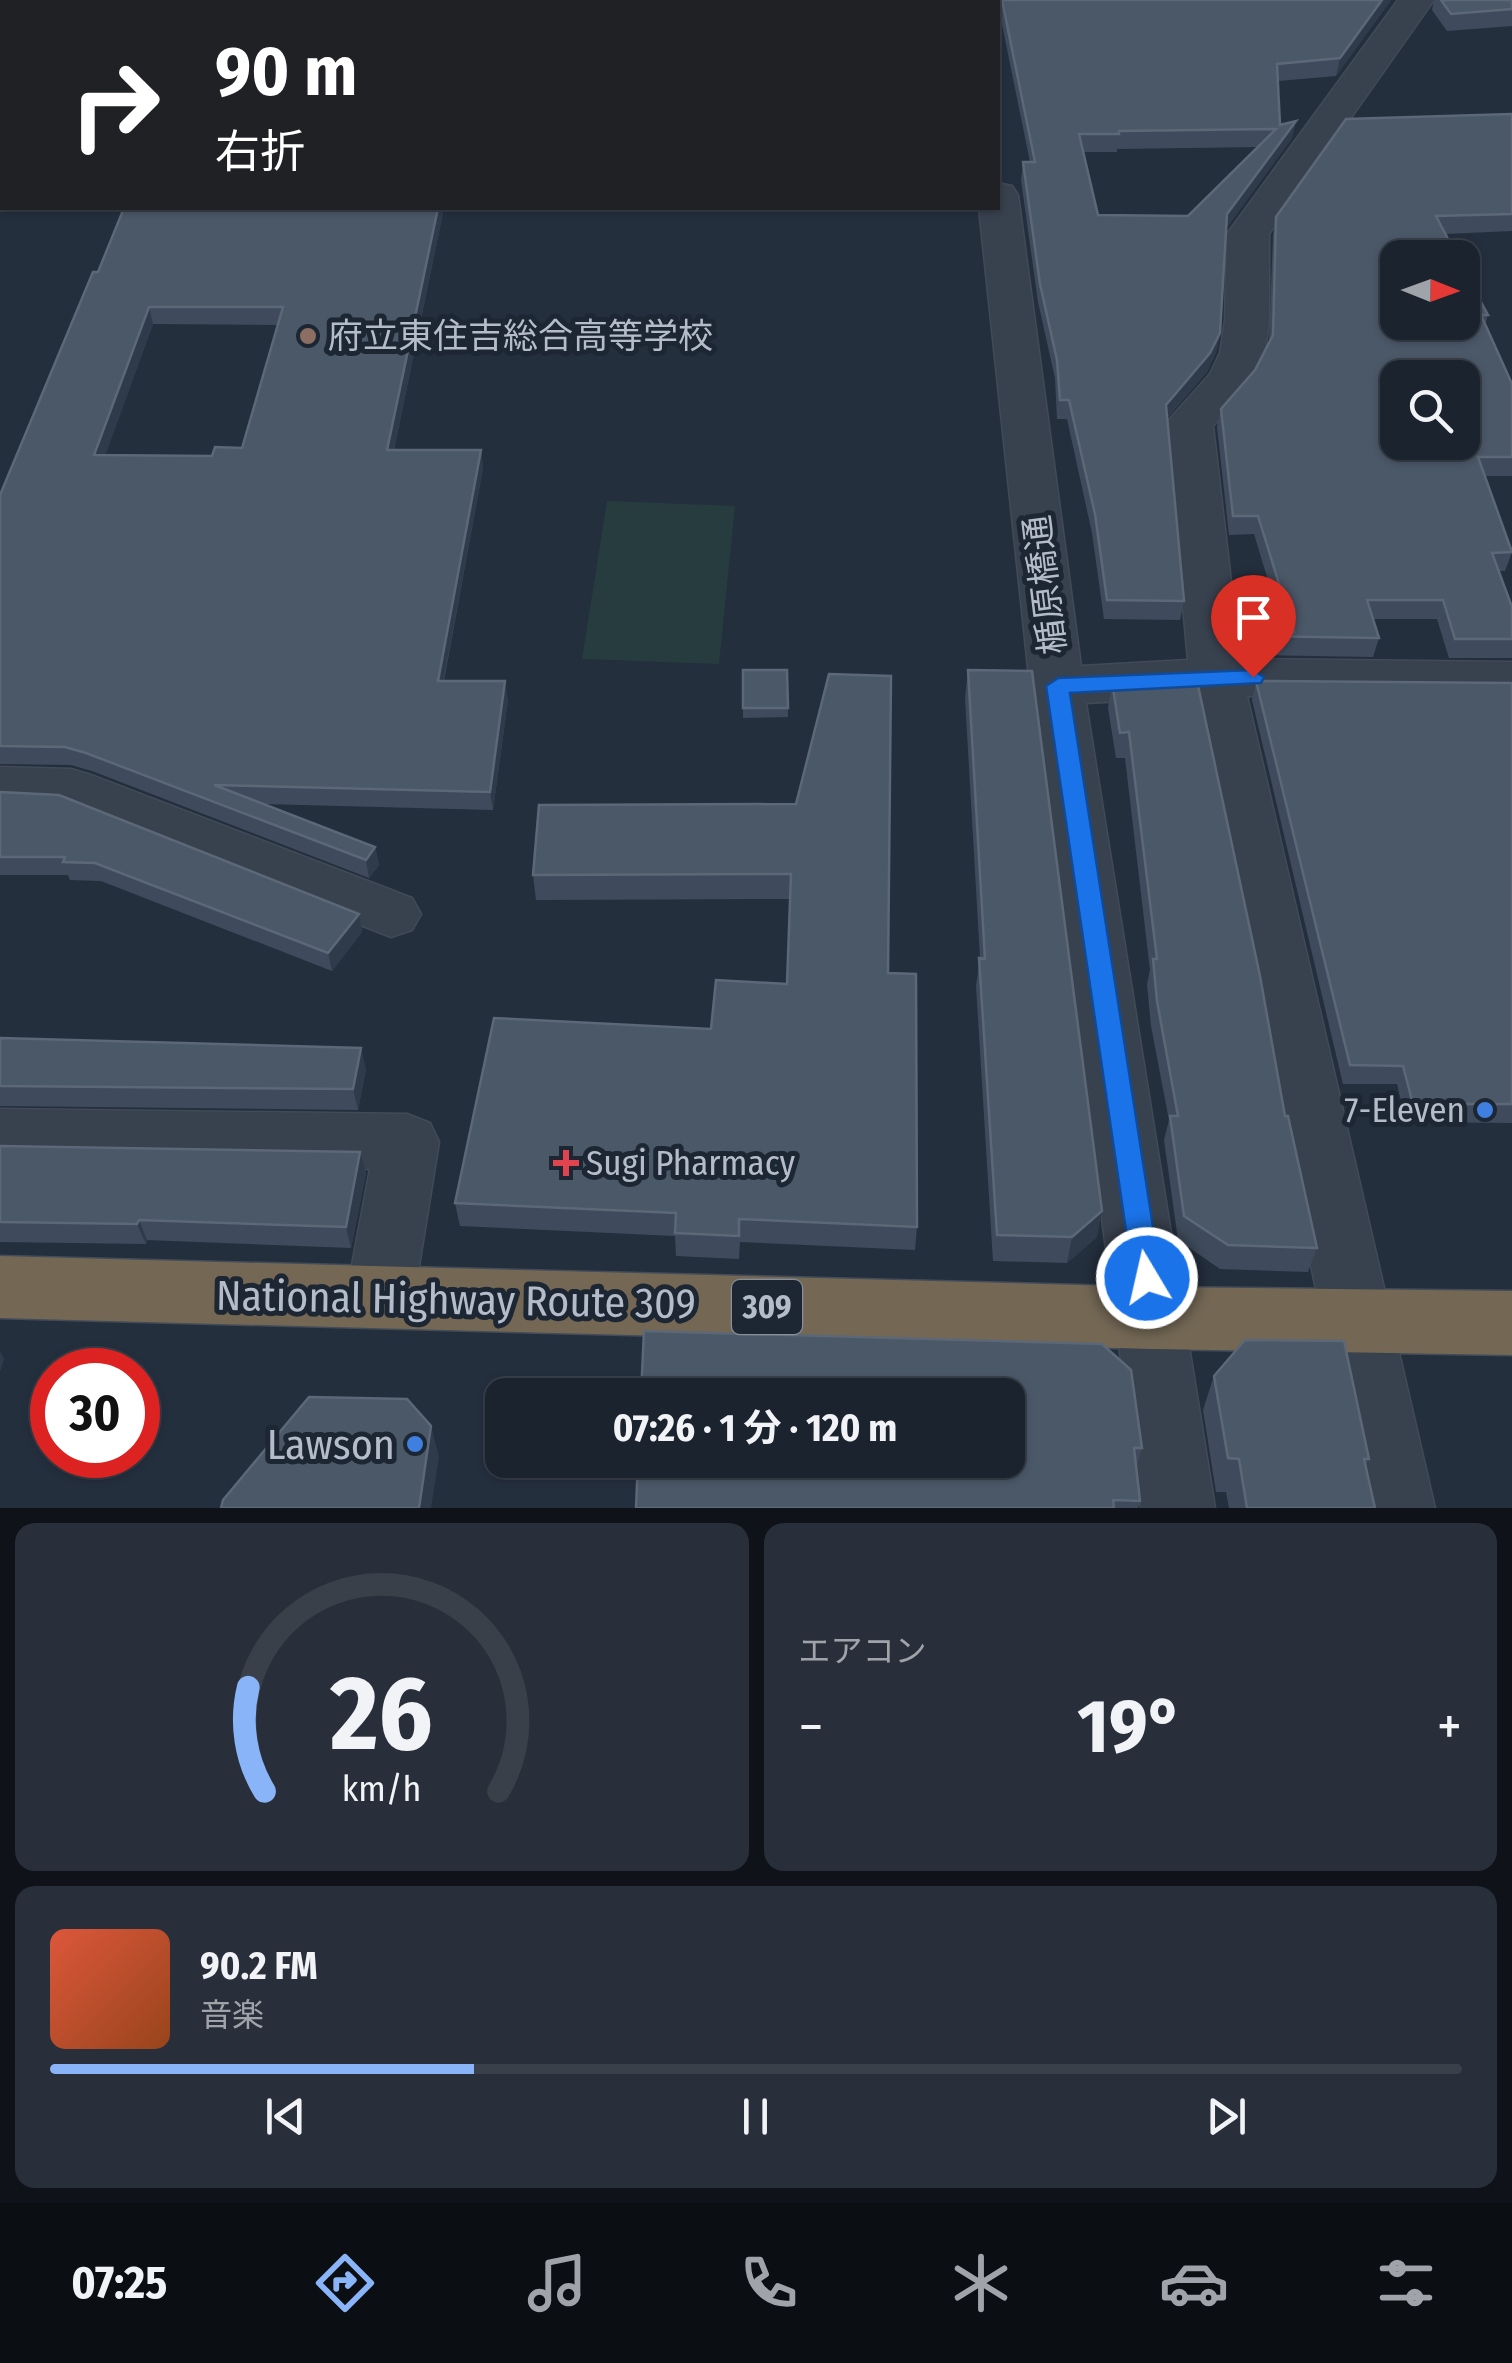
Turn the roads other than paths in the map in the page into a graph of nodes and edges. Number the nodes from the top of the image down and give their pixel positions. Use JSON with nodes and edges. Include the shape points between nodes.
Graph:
{"nodes":[{"id":1,"x":1416,"y":0,"type":"edge"},
{"id":2,"x":1000,"y":210,"type":"edge"},
{"id":3,"x":1216,"y":677,"type":"junction"},
{"id":4,"x":1512,"y":680,"type":"edge"},
{"id":5,"x":1058,"y":686,"type":"junction"},
{"id":6,"x":0,"y":788,"type":"edge"},
{"id":7,"x":391,"y":914,"type":"dead end"},
{"id":8,"x":0,"y":1136,"type":"edge"},
{"id":9,"x":0,"y":1287,"type":"edge"},
{"id":10,"x":380,"y":1297,"type":"junction"},
{"id":11,"x":1153,"y":1318,"type":"junction"},
{"id":12,"x":1355,"y":1318,"type":"junction"},
{"id":13,"x":1512,"y":1322,"type":"edge"},
{"id":14,"x":1178,"y":1508,"type":"edge"},
{"id":15,"x":1398,"y":1508,"type":"edge"}],
"edges":[{"from":1,"to":3,"type":"street","via":[[1248,234],[1248,330],[1236,370],[1189,424]]},
{"from":2,"to":5,"type":"street","name":"楯原橋通"},
{"from":3,"to":4,"type":"street"},
{"from":3,"to":5,"type":"street"},
{"from":3,"to":12,"type":"street"},
{"from":5,"to":11,"type":"street","name":"楯原橋通"},
{"from":6,"to":7,"type":"street","via":[[71,789]]},
{"from":8,"to":10,"type":"street","via":[[406,1142]]},
{"from":9,"to":10,"type":"highway","name":"National Highway Route 309","number":"309"},
{"from":10,"to":11,"type":"highway","name":"National Highway Route 309","number":"309"},
{"from":11,"to":12,"type":"highway","name":"National Highway Route 309","number":"309"},
{"from":11,"to":14,"type":"street","name":"楯原橋通"},
{"from":12,"to":13,"type":"highway","name":"National Highway Route 309","number":"309"},
{"from":12,"to":15,"type":"street"}]}
